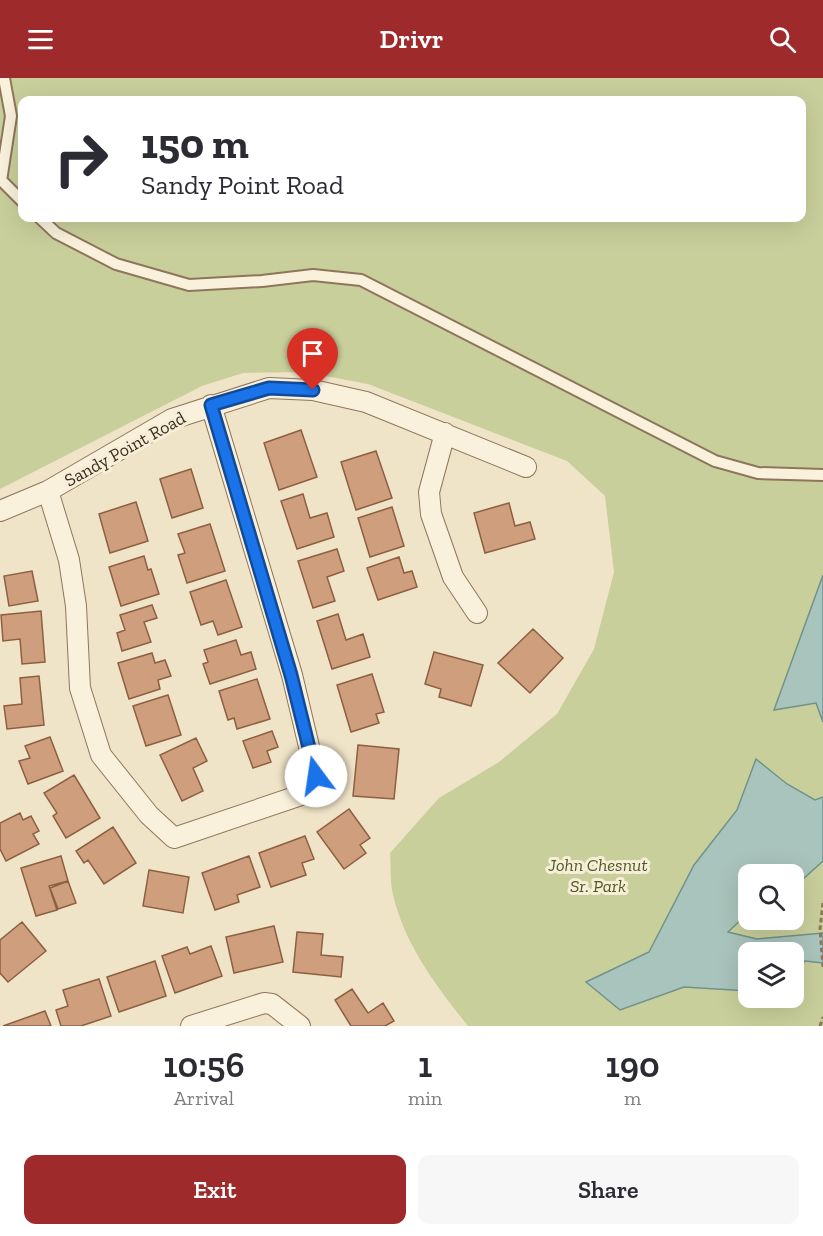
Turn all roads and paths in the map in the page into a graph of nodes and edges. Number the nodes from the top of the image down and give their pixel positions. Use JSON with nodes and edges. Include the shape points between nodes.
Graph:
{"nodes":[{"id":1,"x":4,"y":78,"type":"edge"},
{"id":2,"x":1,"y":181,"type":"edge"},
{"id":3,"x":18,"y":197,"type":"edge"},
{"id":4,"x":44,"y":222,"type":"edge"},
{"id":5,"x":211,"y":405,"type":"junction"},
{"id":6,"x":445,"y":433,"type":"junction"},
{"id":7,"x":526,"y":467,"type":"dead end"},
{"id":8,"x":823,"y":475,"type":"edge"},
{"id":9,"x":48,"y":491,"type":"junction"},
{"id":10,"x":0,"y":511,"type":"edge"},
{"id":11,"x":477,"y":613,"type":"dead end"},
{"id":12,"x":823,"y":903,"type":"edge"},
{"id":13,"x":823,"y":967,"type":"edge"},
{"id":14,"x":823,"y":1017,"type":"edge"},
{"id":15,"x":191,"y":1026,"type":"edge"},
{"id":16,"x":300,"y":1026,"type":"edge"},
{"id":17,"x":820,"y":1026,"type":"edge"}],
"edges":[{"from":1,"to":2,"type":"lane","via":[[11,116]]},
{"from":2,"to":3,"type":"lane"},
{"from":4,"to":8,"type":"lane","via":[[56,233],[116,264],[189,285],[314,275],[361,280],[715,460],[758,473]]},
{"from":5,"to":6,"type":"street","name":"Sandy Point Road","via":[[269,388],[313,390],[366,402]]},
{"from":5,"to":9,"type":"street","name":"Sandy Point Road","via":[[172,419]]},
{"from":5,"to":9,"type":"street","via":[[291,675],[316,776],[304,794],[174,838],[149,815],[100,755],[80,688],[76,606],[69,560]]},
{"from":6,"to":7,"type":"street","name":"Sandy Point Road"},
{"from":6,"to":11,"type":"street","via":[[429,492],[431,514],[453,577]]},
{"from":9,"to":10,"type":"street","name":"Sandy Point Road"},
{"from":12,"to":13,"type":"path"},
{"from":14,"to":17,"type":"path"},
{"from":15,"to":16,"type":"street","via":[[264,1003],[272,1004]]}]}
